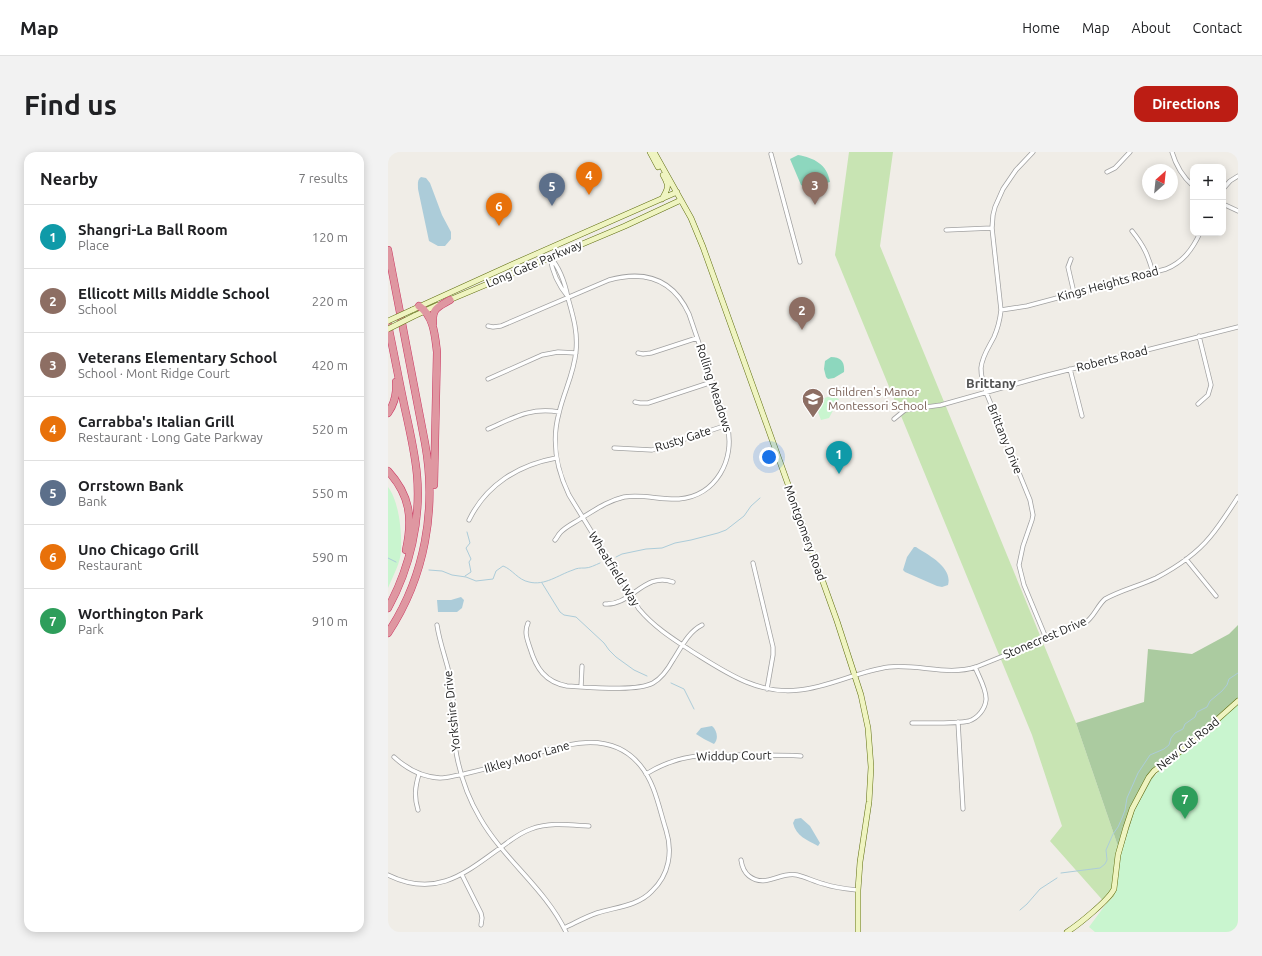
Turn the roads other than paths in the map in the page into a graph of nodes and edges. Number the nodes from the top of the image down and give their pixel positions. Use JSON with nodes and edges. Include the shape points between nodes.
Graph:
{"nodes":[{"id":1,"x":650,"y":152,"type":"edge"},
{"id":2,"x":654,"y":152,"type":"edge"},
{"id":3,"x":1032,"y":152,"type":"edge"},
{"id":4,"x":1130,"y":152,"type":"edge"},
{"id":5,"x":1172,"y":152,"type":"edge"},
{"id":6,"x":771,"y":154,"type":"dead end"},
{"id":7,"x":1107,"y":172,"type":"dead end"},
{"id":8,"x":1238,"y":176,"type":"edge"},
{"id":9,"x":1190,"y":183,"type":"edge"},
{"id":10,"x":1226,"y":186,"type":"edge"},
{"id":11,"x":677,"y":192,"type":"junction"},
{"id":12,"x":662,"y":199,"type":"junction"},
{"id":13,"x":681,"y":200,"type":"junction"},
{"id":14,"x":1226,"y":205,"type":"edge"},
{"id":15,"x":1238,"y":211,"type":"edge"},
{"id":16,"x":992,"y":228,"type":"junction"},
{"id":17,"x":946,"y":230,"type":"dead end"},
{"id":18,"x":1132,"y":231,"type":"dead end"},
{"id":19,"x":1198,"y":236,"type":"edge"},
{"id":20,"x":558,"y":245,"type":"junction"},
{"id":21,"x":547,"y":249,"type":"junction"},
{"id":22,"x":388,"y":250,"type":"edge"},
{"id":23,"x":552,"y":254,"type":"junction"},
{"id":24,"x":534,"y":255,"type":"junction"},
{"id":25,"x":544,"y":255,"type":"junction"},
{"id":26,"x":1071,"y":259,"type":"dead end"},
{"id":27,"x":537,"y":262,"type":"junction"},
{"id":28,"x":800,"y":262,"type":"dead end"},
{"id":29,"x":1153,"y":273,"type":"junction"},
{"id":30,"x":1074,"y":293,"type":"junction"},
{"id":31,"x":568,"y":298,"type":"junction"},
{"id":32,"x":450,"y":300,"type":"junction"},
{"id":33,"x":423,"y":308,"type":"junction"},
{"id":34,"x":1001,"y":310,"type":"junction"},
{"id":35,"x":388,"y":321,"type":"edge"},
{"id":36,"x":388,"y":326,"type":"edge"},
{"id":37,"x":488,"y":326,"type":"dead end"},
{"id":38,"x":1238,"y":326,"type":"edge"},
{"id":39,"x":433,"y":327,"type":"junction"},
{"id":40,"x":388,"y":329,"type":"edge"},
{"id":41,"x":1199,"y":336,"type":"junction"},
{"id":42,"x":697,"y":338,"type":"junction"},
{"id":43,"x":392,"y":344,"type":"junction"},
{"id":44,"x":576,"y":353,"type":"junction"},
{"id":45,"x":638,"y":353,"type":"dead end"},
{"id":46,"x":1070,"y":369,"type":"junction"},
{"id":47,"x":488,"y":379,"type":"dead end"},
{"id":48,"x":712,"y":382,"type":"junction"},
{"id":49,"x":986,"y":392,"type":"junction"},
{"id":50,"x":635,"y":402,"type":"dead end"},
{"id":51,"x":1198,"y":404,"type":"dead end"},
{"id":52,"x":559,"y":412,"type":"junction"},
{"id":53,"x":388,"y":413,"type":"edge"},
{"id":54,"x":1082,"y":416,"type":"dead end"},
{"id":55,"x":894,"y":419,"type":"dead end"},
{"id":56,"x":727,"y":425,"type":"junction"},
{"id":57,"x":488,"y":429,"type":"dead end"},
{"id":58,"x":614,"y":448,"type":"dead end"},
{"id":59,"x":556,"y":458,"type":"junction"},
{"id":60,"x":388,"y":471,"type":"edge"},
{"id":61,"x":1238,"y":497,"type":"edge"},
{"id":62,"x":582,"y":518,"type":"junction"},
{"id":63,"x":428,"y":520,"type":"junction"},
{"id":64,"x":469,"y":520,"type":"dead end"},
{"id":65,"x":556,"y":540,"type":"dead end"},
{"id":66,"x":1186,"y":559,"type":"junction"},
{"id":67,"x":753,"y":563,"type":"dead end"},
{"id":68,"x":673,"y":582,"type":"dead end"},
{"id":69,"x":630,"y":594,"type":"junction"},
{"id":70,"x":1216,"y":596,"type":"dead end"},
{"id":71,"x":388,"y":603,"type":"edge"},
{"id":72,"x":605,"y":604,"type":"dead end"},
{"id":73,"x":388,"y":608,"type":"edge"},
{"id":74,"x":528,"y":623,"type":"dead end"},
{"id":75,"x":702,"y":624,"type":"dead end"},
{"id":76,"x":437,"y":625,"type":"dead end"},
{"id":77,"x":388,"y":633,"type":"edge"},
{"id":78,"x":1046,"y":638,"type":"junction"},
{"id":79,"x":683,"y":645,"type":"junction"},
{"id":80,"x":582,"y":666,"type":"dead end"},
{"id":81,"x":975,"y":667,"type":"junction"},
{"id":82,"x":855,"y":676,"type":"junction"},
{"id":83,"x":581,"y":687,"type":"junction"},
{"id":84,"x":767,"y":689,"type":"junction"},
{"id":85,"x":1238,"y":701,"type":"edge"},
{"id":86,"x":958,"y":722,"type":"junction"},
{"id":87,"x":912,"y":723,"type":"dead end"},
{"id":88,"x":801,"y":756,"type":"dead end"},
{"id":89,"x":394,"y":757,"type":"dead end"},
{"id":90,"x":419,"y":774,"type":"junction"},
{"id":91,"x":462,"y":774,"type":"junction"},
{"id":92,"x":646,"y":774,"type":"junction"},
{"id":93,"x":963,"y":809,"type":"dead end"},
{"id":94,"x":418,"y":810,"type":"dead end"},
{"id":95,"x":589,"y":826,"type":"dead end"},
{"id":96,"x":501,"y":847,"type":"junction"},
{"id":97,"x":741,"y":860,"type":"dead end"},
{"id":98,"x":388,"y":875,"type":"edge"},
{"id":99,"x":462,"y":875,"type":"junction"},
{"id":100,"x":858,"y":890,"type":"junction"},
{"id":101,"x":481,"y":925,"type":"dead end"},
{"id":102,"x":565,"y":930,"type":"edge"},
{"id":103,"x":1075,"y":930,"type":"edge"},
{"id":104,"x":858,"y":932,"type":"edge"},
{"id":105,"x":1067,"y":932,"type":"edge"}],
"edges":[{"from":1,"to":12,"type":"street","via":[[668,186]]},
{"from":2,"to":11,"type":"street","name":"Montgomery Road"},
{"from":3,"to":16,"type":"street","name":"Brittany Drive","via":[[1003,189],[995,207]]},
{"from":4,"to":7,"type":"street","via":[[1115,168]]},
{"from":5,"to":9,"type":"street","via":[[1183,176]]},
{"from":6,"to":28,"type":"street"},
{"from":8,"to":10,"type":"street"},
{"from":11,"to":12,"type":"street","name":"Long Gate Parkway"},
{"from":11,"to":13,"type":"street","name":"Montgomery Road"},
{"from":12,"to":20,"type":"street","name":"Long Gate Parkway"},
{"from":13,"to":23,"type":"street","name":"Long Gate Parkway","via":[[625,226]]},
{"from":13,"to":82,"type":"street","name":"Montgomery Road","via":[[704,247]]},
{"from":14,"to":15,"type":"street"},
{"from":16,"to":17,"type":"street"},
{"from":16,"to":34,"type":"street","name":"Brittany Drive"},
{"from":18,"to":29,"type":"street","via":[[1146,250]]},
{"from":19,"to":29,"type":"street","name":"Kings Heights Road","via":[[1190,252],[1180,262]]},
{"from":20,"to":21,"type":"street","name":"Long Gate Parkway"},
{"from":20,"to":23,"type":"street"},
{"from":21,"to":23,"type":"street"},
{"from":21,"to":24,"type":"street","name":"Long Gate Parkway"},
{"from":21,"to":25,"type":"street"},
{"from":22,"to":63,"type":"highway","via":[[428,460]]},
{"from":23,"to":25,"type":"street"},
{"from":23,"to":27,"type":"street","name":"Long Gate Parkway"},
{"from":23,"to":31,"type":"street","name":"Wheatfield Way","via":[[551,265]]},
{"from":24,"to":25,"type":"street"},
{"from":24,"to":33,"type":"street","name":"Long Gate Parkway"},
{"from":25,"to":27,"type":"street"},
{"from":26,"to":30,"type":"street","via":[[1068,267]]},
{"from":27,"to":32,"type":"street","name":"Long Gate Parkway"},
{"from":29,"to":30,"type":"street","name":"Kings Heights Road"},
{"from":30,"to":34,"type":"street","name":"Kings Heights Road","via":[[1027,306]]},
{"from":31,"to":37,"type":"street","name":"Rolling Meadows","via":[[501,326]]},
{"from":31,"to":42,"type":"street","name":"Rolling Meadows","via":[[610,280],[639,275],[655,280],[681,299]]},
{"from":31,"to":44,"type":"street","name":"Wheatfield Way","via":[[576,327]]},
{"from":32,"to":33,"type":"street","name":"Long Gate Parkway"},
{"from":32,"to":39,"type":"highway","via":[[434,311]]},
{"from":33,"to":35,"type":"street","name":"Long Gate Parkway","bridge":true},
{"from":33,"to":39,"type":"highway"},
{"from":33,"to":40,"type":"street","name":"Long Gate Parkway","bridge":true,"via":[[414,316]]},
{"from":34,"to":49,"type":"street","name":"Brittany Drive","via":[[998,328],[981,367]]},
{"from":36,"to":43,"type":"highway"},
{"from":38,"to":41,"type":"street","name":"Roberts Road"},
{"from":39,"to":63,"type":"highway","via":[[437,352],[434,471],[433,500]]},
{"from":41,"to":46,"type":"street","name":"Roberts Road"},
{"from":41,"to":51,"type":"street","via":[[1211,385],[1208,395]]},
{"from":42,"to":45,"type":"street","via":[[651,353]]},
{"from":42,"to":48,"type":"street","name":"Rolling Meadows"},
{"from":43,"to":53,"type":"highway","via":[[397,391]]},
{"from":43,"to":73,"type":"highway","via":[[412,445],[418,491],[417,519],[410,554]]},
{"from":44,"to":47,"type":"street","via":[[558,352],[542,355]]},
{"from":44,"to":52,"type":"street","name":"Wheatfield Way"},
{"from":46,"to":49,"type":"street","name":"Roberts Road"},
{"from":46,"to":54,"type":"street"},
{"from":48,"to":50,"type":"street","via":[[648,403]]},
{"from":48,"to":56,"type":"street","name":"Rolling Meadows"},
{"from":49,"to":55,"type":"street","name":"Roberts Road","via":[[942,405],[905,410]]},
{"from":49,"to":78,"type":"street","name":"Brittany Drive","via":[[1032,508],[1032,520],[1022,546],[1019,565],[1022,579]]},
{"from":52,"to":57,"type":"street","via":[[532,411]]},
{"from":52,"to":59,"type":"street","name":"Wheatfield Way","via":[[555,434]]},
{"from":56,"to":58,"type":"street","name":"Rusty Gate","via":[[652,450]]},
{"from":56,"to":62,"type":"street","name":"Rolling Meadows","via":[[730,441],[726,463],[718,478],[705,490],[680,499],[624,497],[603,504]]},
{"from":59,"to":62,"type":"street","name":"Wheatfield Way","via":[[563,483]]},
{"from":59,"to":64,"type":"street","via":[[525,466],[507,476],[490,490]]},
{"from":60,"to":71,"type":"highway","via":[[406,498],[410,524],[405,552]]},
{"from":61,"to":66,"type":"street","name":"Stonecrest Drive","via":[[1210,537]]},
{"from":62,"to":65,"type":"street","name":"Rolling Meadows","via":[[563,529]]},
{"from":62,"to":69,"type":"street","name":"Wheatfield Way"},
{"from":63,"to":77,"type":"highway","via":[[416,576],[402,610]]},
{"from":66,"to":70,"type":"street"},
{"from":66,"to":78,"type":"street","name":"Stonecrest Drive","via":[[1157,577],[1105,599],[1085,623]]},
{"from":67,"to":84,"type":"street","via":[[773,647]]},
{"from":68,"to":69,"type":"street","via":[[666,579],[654,581]]},
{"from":69,"to":72,"type":"street","via":[[614,604]]},
{"from":69,"to":79,"type":"street","name":"Wheatfield Way","via":[[653,624]]},
{"from":74,"to":83,"type":"street","via":[[526,637],[534,661],[542,674],[560,685]]},
{"from":75,"to":79,"type":"street","via":[[691,632]]},
{"from":76,"to":91,"type":"street","name":"Yorkshire Drive","via":[[450,670],[454,738]]},
{"from":78,"to":81,"type":"street","name":"Stonecrest Drive"},
{"from":79,"to":83,"type":"street","via":[[665,673],[648,685],[634,688]]},
{"from":79,"to":84,"type":"street","name":"Wheatfield Way","via":[[728,674]]},
{"from":80,"to":83,"type":"street"},
{"from":81,"to":82,"type":"street","name":"Stonecrest Drive","via":[[954,671],[891,667]]},
{"from":81,"to":86,"type":"street","via":[[986,700],[982,711],[974,718]]},
{"from":82,"to":84,"type":"street","name":"Wheatfield Way","via":[[797,691]]},
{"from":82,"to":100,"type":"street","name":"Montgomery Road","via":[[868,728],[871,766]]},
{"from":85,"to":103,"type":"street","name":"New Cut Road","via":[[1149,777],[1132,809],[1126,827],[1118,855],[1112,894]]},
{"from":86,"to":87,"type":"street"},
{"from":86,"to":93,"type":"street"},
{"from":88,"to":92,"type":"street","name":"Widdup Court","via":[[700,755],[674,761]]},
{"from":89,"to":90,"type":"street","name":"Ilkley Moor Lane","via":[[405,767]]},
{"from":90,"to":91,"type":"street","name":"Ilkley Moor Lane","via":[[440,778]]},
{"from":90,"to":94,"type":"street","via":[[415,790]]},
{"from":91,"to":92,"type":"street","name":"Ilkley Moor Lane","via":[[494,767],[556,747],[591,742],[621,749],[635,760]]},
{"from":91,"to":96,"type":"street","name":"Yorkshire Drive","via":[[473,805]]},
{"from":92,"to":102,"type":"street","name":"Ilkley Moor Lane","via":[[669,842],[669,859],[663,876],[653,891],[642,899],[587,917]]},
{"from":95,"to":96,"type":"street","via":[[556,824],[539,827],[522,833]]},
{"from":96,"to":99,"type":"street"},
{"from":96,"to":102,"type":"street","name":"Yorkshire Drive","via":[[542,894]]},
{"from":97,"to":100,"type":"street","via":[[745,872],[753,879],[763,882],[792,875],[826,885]]},
{"from":98,"to":99,"type":"street","via":[[409,883],[428,884]]},
{"from":99,"to":101,"type":"street","via":[[481,913]]},
{"from":100,"to":104,"type":"street","name":"Montgomery Road"},
{"from":103,"to":105,"type":"street","name":"New Cut Road"}]}
